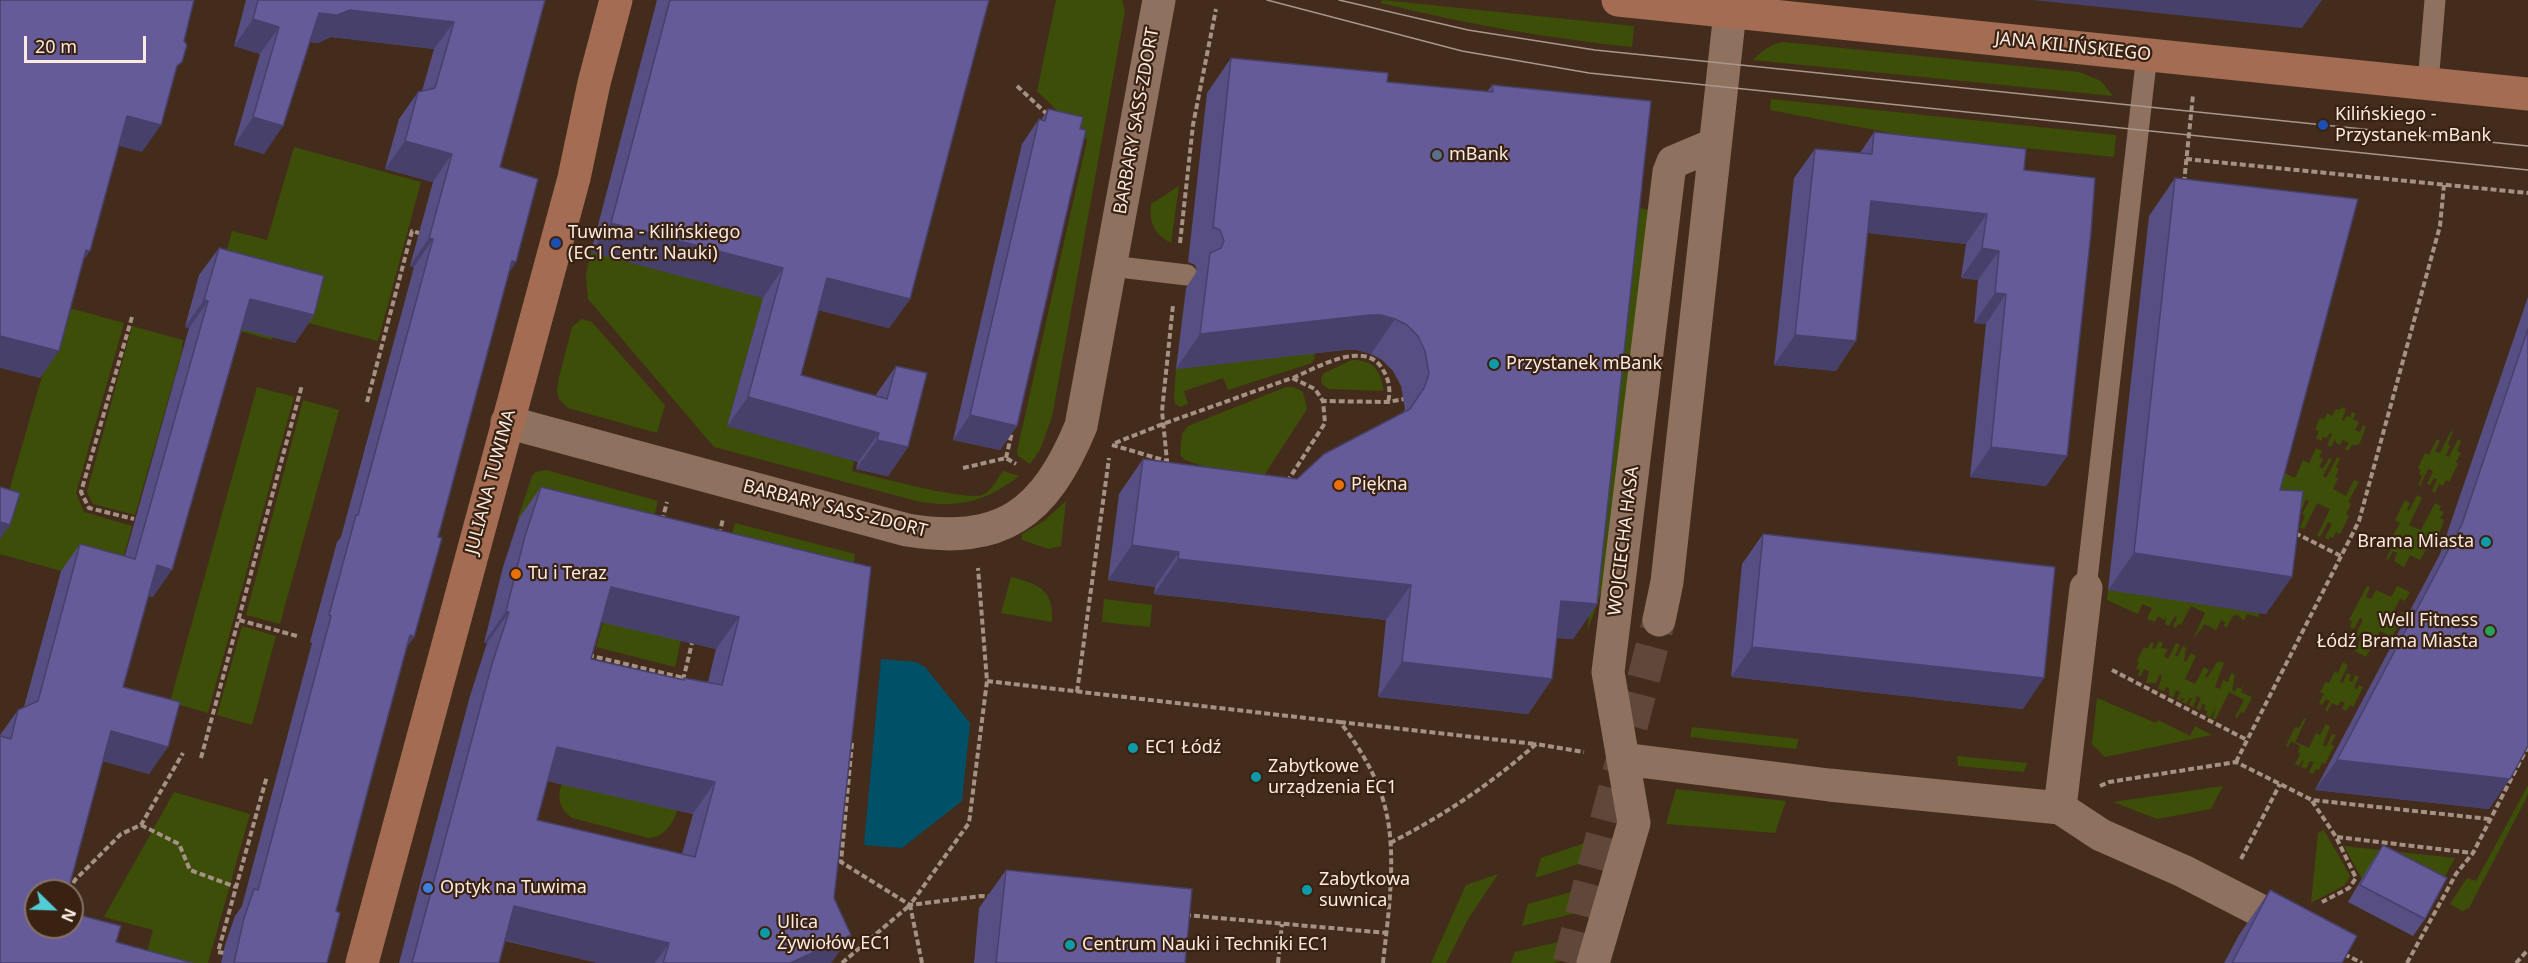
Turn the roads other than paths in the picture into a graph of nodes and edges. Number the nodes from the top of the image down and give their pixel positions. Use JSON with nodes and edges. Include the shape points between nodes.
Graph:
{"nodes":[{"id":1,"x":616,"y":0,"type":"edge"},
{"id":2,"x":1159,"y":0,"type":"edge"},
{"id":3,"x":1618,"y":0,"type":"edge"},
{"id":4,"x":2435,"y":0,"type":"edge"},
{"id":5,"x":1773,"y":8,"type":"edge"},
{"id":6,"x":1730,"y":12,"type":"junction"},
{"id":7,"x":2147,"y":54,"type":"junction"},
{"id":8,"x":2428,"y":83,"type":"junction"},
{"id":9,"x":2528,"y":93,"type":"edge"},
{"id":10,"x":1715,"y":141,"type":"junction"},
{"id":11,"x":1111,"y":266,"type":"junction"},
{"id":12,"x":1187,"y":275,"type":"dead end"},
{"id":13,"x":507,"y":422,"type":"junction"},
{"id":14,"x":2086,"y":588,"type":"joint"},
{"id":15,"x":1659,"y":620,"type":"tunnel mouth"},
{"id":16,"x":1623,"y":759,"type":"junction"},
{"id":17,"x":2060,"y":808,"type":"junction"},
{"id":18,"x":2324,"y":943,"type":"edge"},
{"id":19,"x":362,"y":963,"type":"edge"},
{"id":20,"x":1593,"y":963,"type":"edge"}],
"edges":[{"from":1,"to":13,"type":"street","name":"JULIANA TUWIMA","via":[[574,178]]},
{"from":2,"to":11,"type":"street","name":"BARBARY SASS-ZDORT"},
{"from":3,"to":6,"type":"street","name":"JANA KILIŃSKIEGO"},
{"from":4,"to":8,"type":"lane"},
{"from":5,"to":6,"type":"street","name":"JANA KILIŃSKIEGO"},
{"from":5,"to":7,"type":"street","name":"JANA KILIŃSKIEGO"},
{"from":6,"to":10,"type":"street"},
{"from":7,"to":8,"type":"street","name":"JANA KILIŃSKIEGO"},
{"from":7,"to":14,"type":"lane"},
{"from":8,"to":9,"type":"street","name":"JANA KILIŃSKIEGO"},
{"from":10,"to":15,"type":"street","via":[[1667,582]]},
{"from":10,"to":16,"type":"street","name":"WOJCIECHA HASA","via":[[1673,162],[1669,172],[1608,672]]},
{"from":11,"to":12,"type":"lane"},
{"from":11,"to":13,"type":"street","name":"BARBARY SASS-ZDORT","via":[[1082,426],[1067,459],[1045,491],[1019,515],[993,529],[950,536],[907,530]]},
{"from":13,"to":19,"type":"street","name":"JULIANA TUWIMA"},
{"from":14,"to":17,"type":"street"},
{"from":16,"to":17,"type":"street"},
{"from":16,"to":20,"type":"street","name":"WOJCIECHA HASA","via":[[1634,823]]},
{"from":17,"to":18,"type":"street","via":[[2101,835],[2183,871]]}]}
